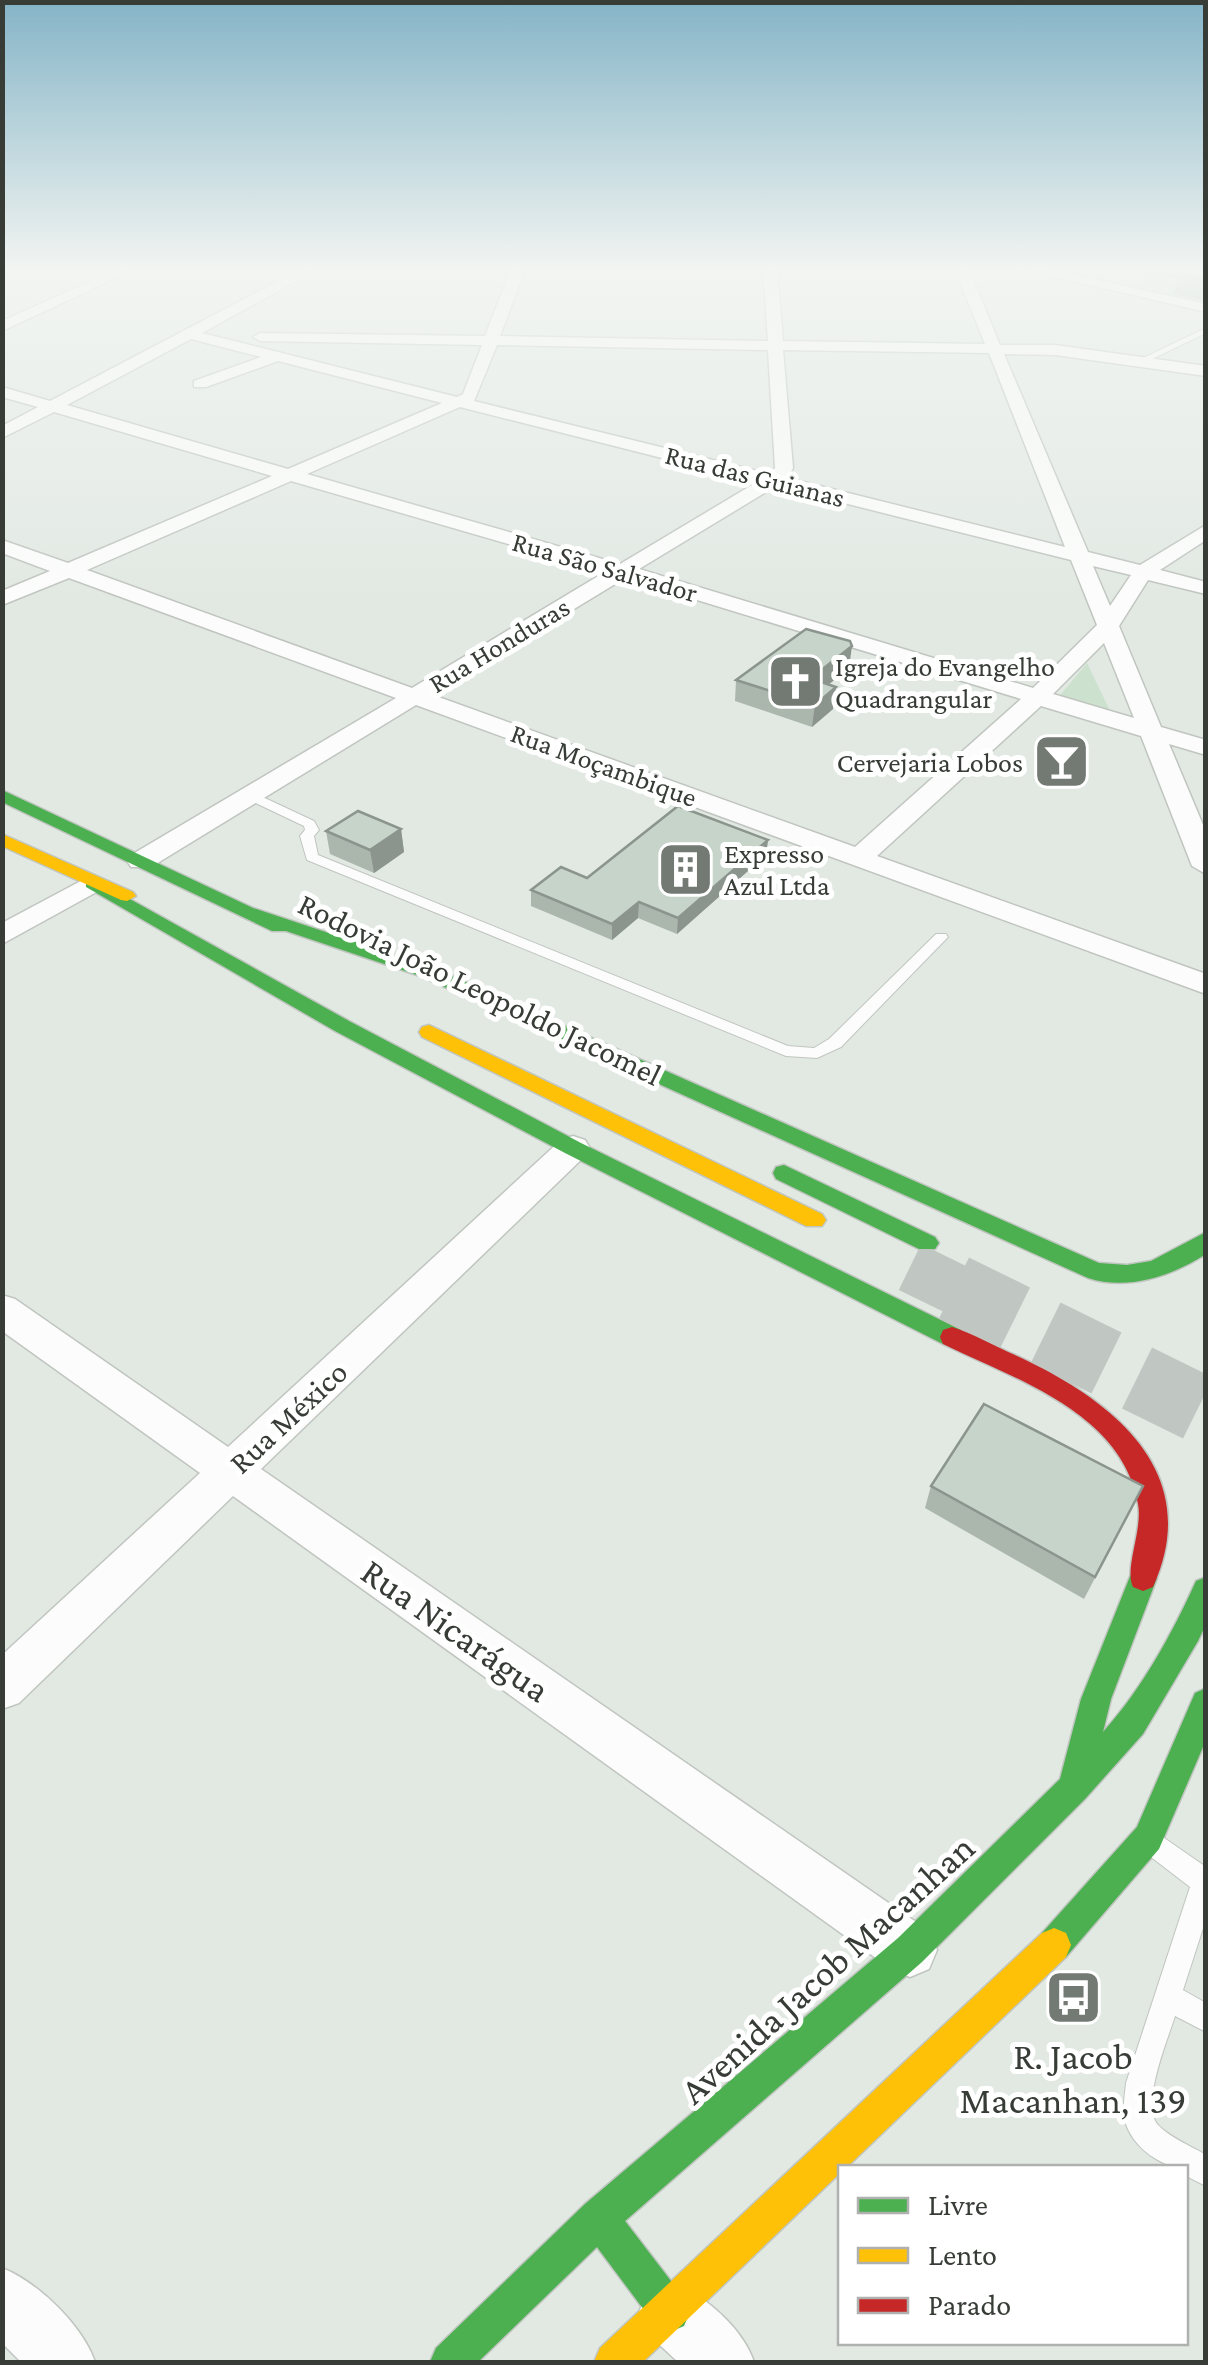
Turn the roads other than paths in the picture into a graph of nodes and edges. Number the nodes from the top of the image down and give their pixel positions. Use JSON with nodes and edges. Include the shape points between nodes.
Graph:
{"nodes":[{"id":1,"x":109,"y":377,"type":"edge"},
{"id":2,"x":218,"y":377,"type":"edge"},
{"id":3,"x":362,"y":377,"type":"edge"},
{"id":4,"x":478,"y":377,"type":"edge"},
{"id":5,"x":777,"y":377,"type":"edge"},
{"id":6,"x":1008,"y":377,"type":"edge"},
{"id":7,"x":200,"y":384,"type":"dead end"},
{"id":8,"x":2,"y":392,"type":"edge"},
{"id":9,"x":459,"y":402,"type":"junction"},
{"id":10,"x":51,"y":406,"type":"junction"},
{"id":11,"x":2,"y":433,"type":"edge"},
{"id":12,"x":289,"y":476,"type":"junction"},
{"id":13,"x":772,"y":482,"type":"junction"},
{"id":14,"x":1206,"y":531,"type":"edge"},
{"id":15,"x":2,"y":546,"type":"edge"},
{"id":16,"x":1079,"y":553,"type":"junction"},
{"id":17,"x":69,"y":570,"type":"junction"},
{"id":18,"x":623,"y":572,"type":"junction"},
{"id":19,"x":1143,"y":572,"type":"junction"},
{"id":20,"x":1206,"y":588,"type":"edge"},
{"id":21,"x":2,"y":599,"type":"edge"},
{"id":22,"x":1107,"y":627,"type":"junction"},
{"id":23,"x":415,"y":696,"type":"junction"},
{"id":24,"x":1037,"y":697,"type":"junction"},
{"id":25,"x":1154,"y":732,"type":"junction"},
{"id":26,"x":1206,"y":748,"type":"edge"},
{"id":27,"x":2,"y":795,"type":"edge"},
{"id":28,"x":252,"y":796,"type":"junction"},
{"id":29,"x":2,"y":839,"type":"edge"},
{"id":30,"x":860,"y":858,"type":"junction"},
{"id":31,"x":142,"y":861,"type":"junction"},
{"id":32,"x":1206,"y":866,"type":"edge"},
{"id":33,"x":92,"y":883,"type":"junction"},
{"id":34,"x":248,"y":912,"type":"junction"},
{"id":35,"x":2,"y":936,"type":"edge"},
{"id":36,"x":941,"y":937,"type":"dead end"},
{"id":37,"x":264,"y":954,"type":"dead end"},
{"id":38,"x":1206,"y":985,"type":"edge"},
{"id":39,"x":409,"y":990,"type":"dead end"},
{"id":40,"x":413,"y":1024,"type":"dead end"},
{"id":41,"x":574,"y":1148,"type":"junction"},
{"id":42,"x":766,"y":1164,"type":"dead end"},
{"id":43,"x":840,"y":1233,"type":"dead end"},
{"id":44,"x":1206,"y":1241,"type":"edge"},
{"id":45,"x":927,"y":1243,"type":"tunnel mouth"},
{"id":46,"x":2,"y":1310,"type":"edge"},
{"id":47,"x":230,"y":1471,"type":"junction"},
{"id":48,"x":1206,"y":1590,"type":"edge"},
{"id":49,"x":2,"y":1687,"type":"edge"},
{"id":50,"x":1206,"y":1703,"type":"edge"},
{"id":51,"x":1074,"y":1788,"type":"junction"},
{"id":52,"x":1191,"y":1796,"type":"dead end"},
{"id":53,"x":1148,"y":1838,"type":"junction"},
{"id":54,"x":1205,"y":1884,"type":"edge"},
{"id":55,"x":910,"y":1950,"type":"junction"},
{"id":56,"x":1170,"y":1998,"type":"junction"},
{"id":57,"x":1206,"y":2019,"type":"edge"},
{"id":58,"x":1206,"y":2172,"type":"edge"},
{"id":59,"x":599,"y":2218,"type":"junction"},
{"id":60,"x":2,"y":2298,"type":"edge"},
{"id":61,"x":670,"y":2312,"type":"junction"},
{"id":62,"x":64,"y":2362,"type":"edge"},
{"id":63,"x":450,"y":2362,"type":"edge"},
{"id":64,"x":614,"y":2362,"type":"edge"},
{"id":65,"x":723,"y":2362,"type":"edge"}],
"edges":[{"from":1,"to":10,"type":"street"},
{"from":2,"to":7,"type":"street"},
{"from":3,"to":9,"type":"street","name":"Rua das Guianas"},
{"from":4,"to":9,"type":"street","via":[[470,397]]},
{"from":5,"to":13,"type":"street","via":[[784,468]]},
{"from":6,"to":16,"type":"street"},
{"from":8,"to":10,"type":"street","name":"Rua São Salvador"},
{"from":9,"to":12,"type":"street"},
{"from":9,"to":13,"type":"street","name":"Rua das Guianas"},
{"from":10,"to":11,"type":"street"},
{"from":10,"to":12,"type":"street","name":"Rua São Salvador"},
{"from":12,"to":17,"type":"street"},
{"from":12,"to":18,"type":"street","name":"Rua São Salvador"},
{"from":13,"to":16,"type":"street","name":"Rua das Guianas"},
{"from":13,"to":18,"type":"street","name":"Rua Honduras"},
{"from":14,"to":19,"type":"street"},
{"from":15,"to":17,"type":"street","name":"Rua Moçambique"},
{"from":16,"to":19,"type":"street","name":"Rua das Guianas"},
{"from":16,"to":22,"type":"street"},
{"from":17,"to":21,"type":"street"},
{"from":17,"to":23,"type":"street","name":"Rua Moçambique"},
{"from":18,"to":23,"type":"street","name":"Rua Honduras"},
{"from":18,"to":24,"type":"street","name":"Rua São Salvador"},
{"from":19,"to":20,"type":"street","name":"Rua das Guianas"},
{"from":19,"to":22,"type":"street"},
{"from":22,"to":24,"type":"street"},
{"from":22,"to":25,"type":"street"},
{"from":23,"to":28,"type":"street","name":"Rua Honduras"},
{"from":23,"to":30,"type":"street","name":"Rua Moçambique"},
{"from":24,"to":25,"type":"street","name":"Rua São Salvador"},
{"from":24,"to":30,"type":"street"},
{"from":25,"to":26,"type":"street","name":"Rua São Salvador"},
{"from":25,"to":32,"type":"street"},
{"from":27,"to":31,"type":"main road","name":"Rodovia João Leopoldo Jacomel"},
{"from":28,"to":31,"type":"street","name":"Rua Honduras"},
{"from":28,"to":36,"type":"lane","via":[[308,824],[312,856],[786,1051],[817,1053],[835,1043]]},
{"from":29,"to":33,"type":"main road","name":"Rodovia João Leopoldo Jacomel"},
{"from":30,"to":38,"type":"street","name":"Rua Moçambique"},
{"from":31,"to":34,"type":"main road","name":"Rodovia João Leopoldo Jacomel"},
{"from":33,"to":35,"type":"street"},
{"from":33,"to":37,"type":"main road","name":"Rodovia João Leopoldo Jacomel"},
{"from":33,"to":41,"type":"main road"},
{"from":34,"to":39,"type":"main road","name":"Rodovia João Leopoldo Jacomel"},
{"from":34,"to":44,"type":"main road","via":[[427,972],[1096,1272],[1150,1273]]},
{"from":40,"to":43,"type":"main road","name":"Rodovia João Leopoldo Jacomel"},
{"from":41,"to":47,"type":"street","name":"Rua México"},
{"from":41,"to":51,"type":"main road","via":[[1085,1404],[1112,1420],[1149,1460],[1167,1501],[1168,1540],[1096,1698]]},
{"from":42,"to":45,"type":"main road"},
{"from":46,"to":47,"type":"street","name":"Rua Nicarágua"},
{"from":47,"to":49,"type":"street","name":"Rua México"},
{"from":47,"to":55,"type":"street","name":"Rua Nicarágua"},
{"from":48,"to":51,"type":"main road","name":"Avenida Jacob Macanhan","via":[[1132,1723]]},
{"from":50,"to":53,"type":"main road"},
{"from":51,"to":55,"type":"main road","name":"Avenida Jacob Macanhan"},
{"from":52,"to":53,"type":"main road"},
{"from":53,"to":54,"type":"lane"},
{"from":53,"to":61,"type":"main road","via":[[1042,1958]]},
{"from":54,"to":56,"type":"lane"},
{"from":55,"to":59,"type":"main road","name":"Avenida Jacob Macanhan"},
{"from":56,"to":57,"type":"lane"},
{"from":56,"to":58,"type":"lane","via":[[1140,2083],[1138,2117],[1148,2136]]},
{"from":59,"to":61,"type":"main road"},
{"from":59,"to":63,"type":"main road","name":"Avenida Jacob Macanhan"},
{"from":60,"to":62,"type":"street"},
{"from":61,"to":64,"type":"main road"},
{"from":61,"to":65,"type":"street"}]}
